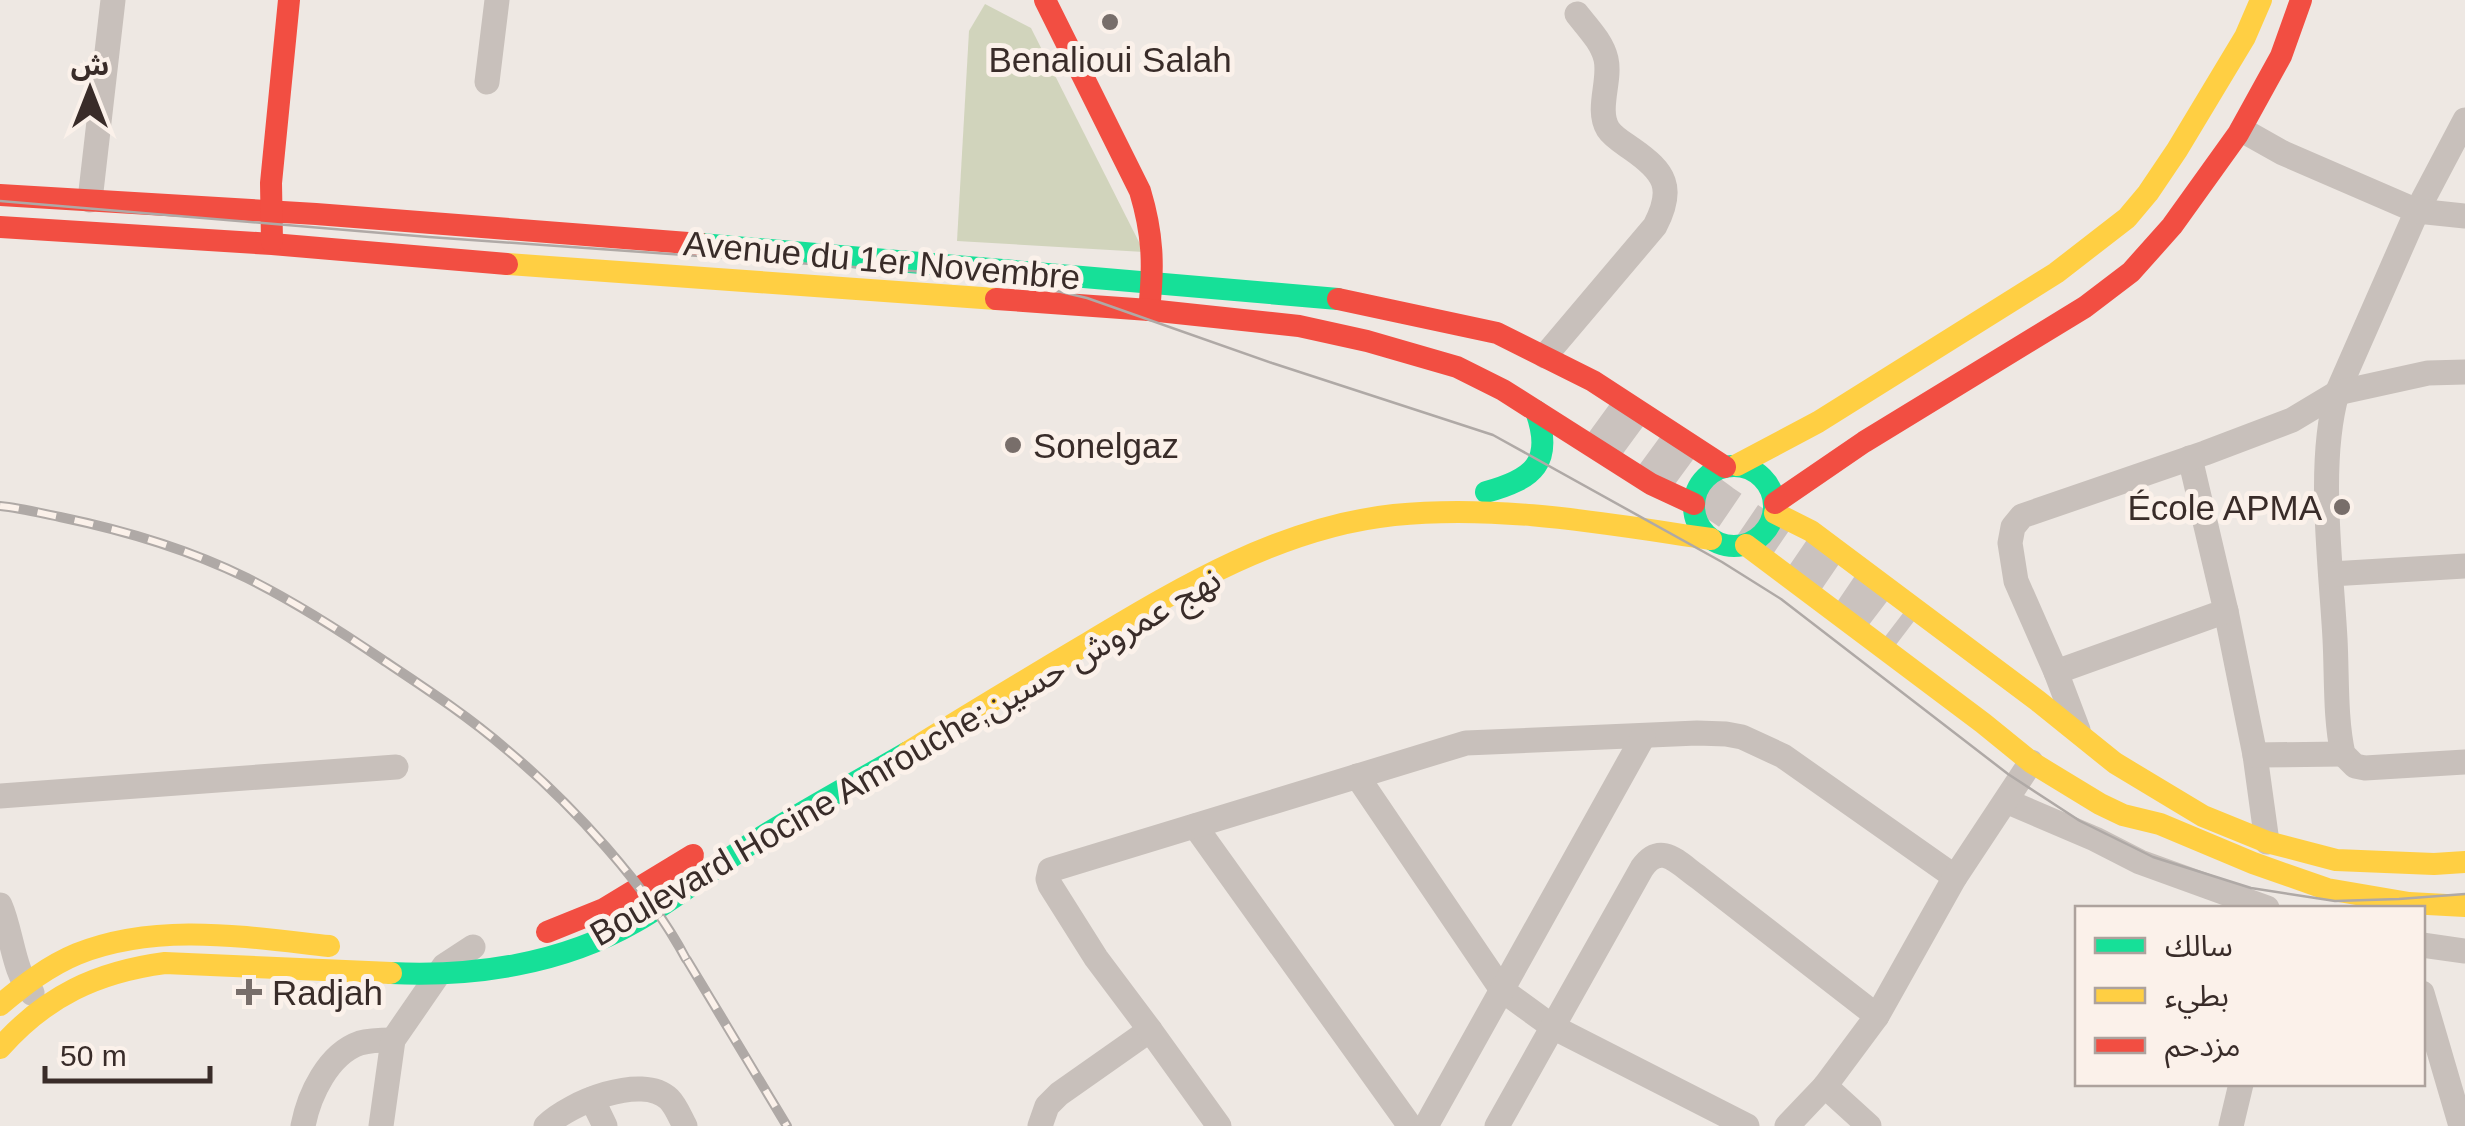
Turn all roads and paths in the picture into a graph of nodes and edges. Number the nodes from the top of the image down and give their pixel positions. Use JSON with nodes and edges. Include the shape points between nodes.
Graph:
{"nodes":[{"id":1,"x":113,"y":0,"type":"edge"},
{"id":2,"x":290,"y":0,"type":"edge"},
{"id":3,"x":497,"y":0,"type":"edge"},
{"id":4,"x":1045,"y":0,"type":"edge"},
{"id":5,"x":2261,"y":0,"type":"edge"},
{"id":6,"x":2301,"y":0,"type":"edge"},
{"id":7,"x":1576,"y":14,"type":"dead end"},
{"id":8,"x":488,"y":82,"type":"dead end"},
{"id":9,"x":2465,"y":120,"type":"edge"},
{"id":10,"x":2242,"y":130,"type":"junction"},
{"id":11,"x":0,"y":195,"type":"edge"},
{"id":12,"x":90,"y":200,"type":"junction"},
{"id":13,"x":272,"y":210,"type":"junction"},
{"id":14,"x":2418,"y":211,"type":"junction"},
{"id":15,"x":2465,"y":216,"type":"edge"},
{"id":16,"x":0,"y":226,"type":"edge"},
{"id":17,"x":272,"y":244,"type":"junction"},
{"id":18,"x":1154,"y":282,"type":"junction"},
{"id":19,"x":1149,"y":310,"type":"junction"},
{"id":20,"x":1406,"y":312,"type":"junction"},
{"id":21,"x":1546,"y":356,"type":"junction"},
{"id":22,"x":2465,"y":372,"type":"edge"},
{"id":23,"x":2337,"y":393,"type":"junction"},
{"id":24,"x":1546,"y":397,"type":"junction"},
{"id":25,"x":2190,"y":458,"type":"junction"},
{"id":26,"x":1731,"y":466,"type":"junction"},
{"id":27,"x":1486,"y":492,"type":"junction"},
{"id":28,"x":1775,"y":508,"type":"junction"},
{"id":29,"x":1694,"y":511,"type":"junction"},
{"id":30,"x":1288,"y":517,"type":"dead end"},
{"id":31,"x":1710,"y":539,"type":"junction"},
{"id":32,"x":1746,"y":545,"type":"junction"},
{"id":33,"x":2465,"y":566,"type":"edge"},
{"id":34,"x":1170,"y":570,"type":"dead end"},
{"id":35,"x":2332,"y":574,"type":"junction"},
{"id":36,"x":2226,"y":611,"type":"junction"},
{"id":37,"x":1094,"y":614,"type":"dead end"},
{"id":38,"x":2056,"y":672,"type":"junction"},
{"id":39,"x":2081,"y":736,"type":"junction"},
{"id":40,"x":1643,"y":737,"type":"junction"},
{"id":41,"x":2343,"y":754,"type":"junction"},
{"id":42,"x":2255,"y":755,"type":"junction"},
{"id":43,"x":2031,"y":762,"type":"junction"},
{"id":44,"x":2465,"y":762,"type":"edge"},
{"id":45,"x":838,"y":766,"type":"dead end"},
{"id":46,"x":396,"y":767,"type":"dead end"},
{"id":47,"x":1357,"y":776,"type":"junction"},
{"id":48,"x":0,"y":796,"type":"edge"},
{"id":49,"x":2169,"y":798,"type":"junction"},
{"id":50,"x":2006,"y":801,"type":"junction"},
{"id":51,"x":2160,"y":824,"type":"junction"},
{"id":52,"x":1195,"y":826,"type":"junction"},
{"id":53,"x":2266,"y":842,"type":"junction"},
{"id":54,"x":2465,"y":862,"type":"edge"},
{"id":55,"x":1955,"y":877,"type":"junction"},
{"id":56,"x":0,"y":905,"type":"edge"},
{"id":57,"x":2261,"y":906,"type":"edge"},
{"id":58,"x":2465,"y":906,"type":"edge"},
{"id":59,"x":521,"y":939,"type":"dead end"},
{"id":60,"x":2425,"y":945,"type":"edge"},
{"id":61,"x":484,"y":946,"type":"dead end"},
{"id":62,"x":371,"y":950,"type":"dead end"},
{"id":63,"x":2465,"y":950,"type":"edge"},
{"id":64,"x":432,"y":963,"type":"junction"},
{"id":65,"x":23,"y":983,"type":"junction"},
{"id":66,"x":1502,"y":990,"type":"junction"},
{"id":67,"x":2425,"y":1003,"type":"edge"},
{"id":68,"x":0,"y":1006,"type":"edge"},
{"id":69,"x":44,"y":1007,"type":"junction"},
{"id":70,"x":1878,"y":1016,"type":"junction"},
{"id":71,"x":1553,"y":1027,"type":"junction"},
{"id":72,"x":1150,"y":1030,"type":"junction"},
{"id":73,"x":392,"y":1040,"type":"junction"},
{"id":74,"x":0,"y":1048,"type":"edge"},
{"id":75,"x":1825,"y":1086,"type":"junction"},
{"id":76,"x":2241,"y":1086,"type":"edge"},
{"id":77,"x":592,"y":1099,"type":"junction"},
{"id":78,"x":303,"y":1126,"type":"edge"},
{"id":79,"x":381,"y":1126,"type":"edge"},
{"id":80,"x":546,"y":1126,"type":"edge"},
{"id":81,"x":605,"y":1126,"type":"edge"},
{"id":82,"x":685,"y":1126,"type":"edge"},
{"id":83,"x":1040,"y":1126,"type":"edge"},
{"id":84,"x":1218,"y":1126,"type":"edge"},
{"id":85,"x":1410,"y":1126,"type":"edge"},
{"id":86,"x":1426,"y":1126,"type":"edge"},
{"id":87,"x":1497,"y":1126,"type":"edge"},
{"id":88,"x":1747,"y":1126,"type":"edge"},
{"id":89,"x":1787,"y":1126,"type":"edge"},
{"id":90,"x":1868,"y":1126,"type":"edge"},
{"id":91,"x":2231,"y":1126,"type":"edge"},
{"id":92,"x":2461,"y":1126,"type":"edge"}],
"edges":[{"from":1,"to":12,"type":"street"},
{"from":2,"to":13,"type":"main road"},
{"from":3,"to":8,"type":"street"},
{"from":4,"to":18,"type":"main road","via":[[1142,192]]},
{"from":5,"to":26,"type":"main road","via":[[2177,150],[2127,218],[2056,273],[1818,422]]},
{"from":6,"to":10,"type":"main road","via":[[2274,73]]},
{"from":7,"to":21,"type":"street","via":[[1607,61],[1608,130],[1652,163],[1666,194],[1654,226]]},
{"from":9,"to":14,"type":"street"},
{"from":10,"to":14,"type":"street"},
{"from":10,"to":28,"type":"main road","via":[[2160,241],[2120,282],[1891,423]]},
{"from":11,"to":12,"type":"main road","name":"Avenue du 1er Novembre"},
{"from":12,"to":13,"type":"main road","name":"Avenue du 1er Novembre"},
{"from":13,"to":17,"type":"main road"},
{"from":13,"to":18,"type":"main road","name":"Avenue du 1er Novembre"},
{"from":14,"to":15,"type":"street"},
{"from":14,"to":23,"type":"street"},
{"from":16,"to":17,"type":"main road","name":"Avenue du 1er Novembre"},
{"from":17,"to":19,"type":"main road","name":"Avenue du 1er Novembre"},
{"from":18,"to":19,"type":"main road"},
{"from":18,"to":20,"type":"main road","name":"Avenue du 1er Novembre"},
{"from":19,"to":24,"type":"main road","name":"Avenue du 1er Novembre","via":[[1299,326]]},
{"from":20,"to":21,"type":"main road","name":"Avenue du 1er Novembre","via":[[1497,334]]},
{"from":20,"to":24,"type":"main road","via":[[1525,366]]},
{"from":21,"to":26,"type":"main road","name":"Avenue du 1er Novembre"},
{"from":22,"to":23,"type":"street","via":[[2428,372]]},
{"from":23,"to":25,"type":"street","via":[[2292,420]]},
{"from":23,"to":35,"type":"street","via":[[2327,448]]},
{"from":24,"to":27,"type":"main road","via":[[1538,460],[1517,482]]},
{"from":24,"to":29,"type":"main road","name":"Avenue du 1er Novembre"},
{"from":25,"to":36,"type":"street"},
{"from":25,"to":38,"type":"street","via":[[2022,516],[2013,527],[2016,581]]},
{"from":26,"to":28,"type":"main road","via":[[1759,474],[1773,492]]},
{"from":26,"to":29,"type":"main road","via":[[1706,476]]},
{"from":27,"to":29,"type":"main road"},
{"from":27,"to":30,"type":"main road","via":[[1404,494]]},
{"from":28,"to":32,"type":"main road","via":[[1765,533]]},
{"from":28,"to":39,"type":"main road"},
{"from":29,"to":31,"type":"main road"},
{"from":31,"to":32,"type":"main road"},
{"from":31,"to":64,"type":"main road","name":"Boulevard Hocine Amrouche;نهج عمروش حسين","via":[[1580,520],[1457,512],[1349,522],[1265,548],[1176,591],[612,934],[475,972]]},
{"from":32,"to":43,"type":"main road"},
{"from":33,"to":35,"type":"street"},
{"from":34,"to":37,"type":"main road","name":"Boulevard Hocine Amrouche;نهج عمروش حسين"},
{"from":35,"to":41,"type":"street"},
{"from":36,"to":38,"type":"street"},
{"from":36,"to":42,"type":"street"},
{"from":38,"to":39,"type":"street"},
{"from":39,"to":49,"type":"main road"},
{"from":40,"to":47,"type":"street","via":[[1466,743]]},
{"from":40,"to":55,"type":"street","via":[[1726,734],[1764,746]]},
{"from":40,"to":66,"type":"street"},
{"from":41,"to":42,"type":"street"},
{"from":41,"to":44,"type":"street","via":[[2365,768]]},
{"from":42,"to":53,"type":"street"},
{"from":43,"to":50,"type":"street"},
{"from":43,"to":51,"type":"main road","via":[[2112,810]]},
{"from":45,"to":59,"type":"main road","name":"Boulevard Hocine Amrouche;نهج عمروش حسين","via":[[604,908]]},
{"from":46,"to":48,"type":"street"},
{"from":47,"to":52,"type":"street"},
{"from":47,"to":66,"type":"street"},
{"from":49,"to":51,"type":"main road","via":[[2115,780],[1916,642],[1943,673],[2093,785]]},
{"from":49,"to":53,"type":"main road"},
{"from":50,"to":55,"type":"street"},
{"from":50,"to":57,"type":"street","via":[[2140,862]]},
{"from":51,"to":58,"type":"main road","via":[[2327,889]]},
{"from":52,"to":72,"type":"street","via":[[1048,873],[1096,958]]},
{"from":52,"to":85,"type":"street"},
{"from":53,"to":54,"type":"main road","via":[[2336,860]]},
{"from":55,"to":70,"type":"street"},
{"from":56,"to":65,"type":"street"},
{"from":60,"to":63,"type":"street"},
{"from":61,"to":64,"type":"street"},
{"from":62,"to":65,"type":"main road","via":[[196,933],[131,938],[80,951]]},
{"from":64,"to":69,"type":"main road","name":"Boulevard Hocine Amrouche;نهج عمروش حسين","via":[[129,967],[89,979]]},
{"from":64,"to":73,"type":"street"},
{"from":65,"to":68,"type":"main road"},
{"from":65,"to":69,"type":"street"},
{"from":66,"to":71,"type":"street"},
{"from":66,"to":86,"type":"street"},
{"from":67,"to":92,"type":"street"},
{"from":69,"to":74,"type":"main road","name":"Boulevard Hocine Amrouche;نهج عمروش حسين"},
{"from":70,"to":71,"type":"street","via":[[1661,854],[1648,858]]},
{"from":70,"to":75,"type":"street"},
{"from":71,"to":87,"type":"street"},
{"from":71,"to":88,"type":"street"},
{"from":72,"to":83,"type":"street","via":[[1059,1094]]},
{"from":72,"to":84,"type":"street"},
{"from":73,"to":78,"type":"street","via":[[360,1043],[345,1052],[315,1088]]},
{"from":73,"to":79,"type":"street"},
{"from":75,"to":89,"type":"street"},
{"from":75,"to":90,"type":"street"},
{"from":76,"to":91,"type":"street"},
{"from":77,"to":80,"type":"street"},
{"from":77,"to":81,"type":"street"},
{"from":77,"to":82,"type":"street","via":[[636,1089],[659,1092]]}]}
